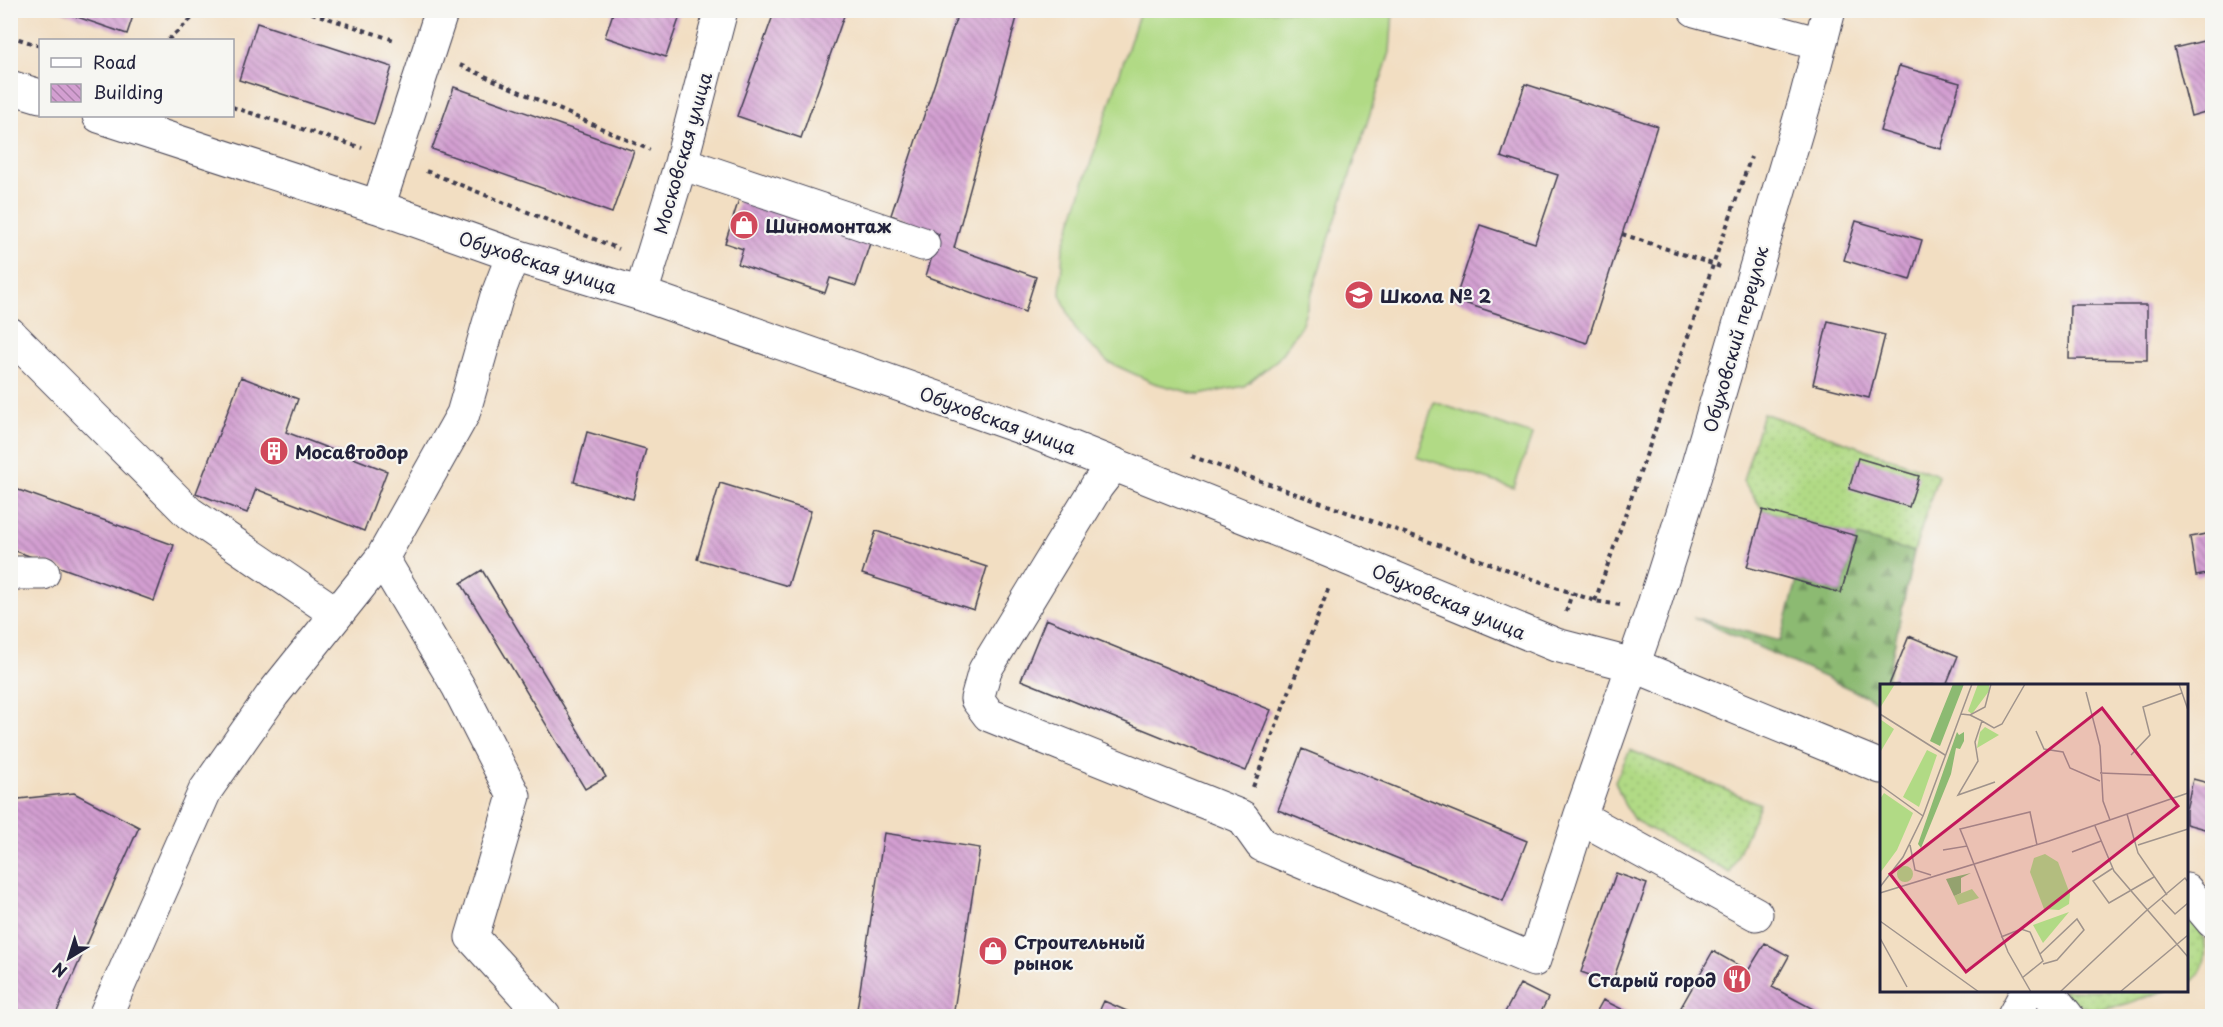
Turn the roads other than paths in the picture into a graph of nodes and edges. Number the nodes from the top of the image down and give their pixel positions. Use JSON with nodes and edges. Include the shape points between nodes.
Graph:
{"nodes":[{"id":1,"x":442,"y":10,"type":"edge"},
{"id":2,"x":722,"y":10,"type":"edge"},
{"id":3,"x":1695,"y":10,"type":"edge"},
{"id":4,"x":1829,"y":10,"type":"edge"},
{"id":5,"x":1820,"y":44,"type":"junction"},
{"id":6,"x":10,"y":87,"type":"edge"},
{"id":7,"x":39,"y":96,"type":"edge"},
{"id":8,"x":102,"y":117,"type":"edge"},
{"id":9,"x":681,"y":163,"type":"junction"},
{"id":10,"x":378,"y":207,"type":"junction"},
{"id":11,"x":923,"y":244,"type":"dead end"},
{"id":12,"x":513,"y":255,"type":"junction"},
{"id":13,"x":641,"y":294,"type":"junction"},
{"id":14,"x":10,"y":334,"type":"edge"},
{"id":15,"x":1114,"y":464,"type":"junction"},
{"id":16,"x":382,"y":558,"type":"junction"},
{"id":17,"x":10,"y":573,"type":"edge"},
{"id":18,"x":43,"y":573,"type":"dead end"},
{"id":19,"x":338,"y":614,"type":"junction"},
{"id":20,"x":1633,"y":664,"type":"junction"},
{"id":21,"x":1880,"y":766,"type":"edge"},
{"id":22,"x":1580,"y":817,"type":"junction"},
{"id":23,"x":2187,"y":889,"type":"edge"},
{"id":24,"x":2187,"y":890,"type":"edge"},
{"id":25,"x":2212,"y":898,"type":"edge"},
{"id":26,"x":1756,"y":914,"type":"dead end"},
{"id":27,"x":2212,"y":921,"type":"edge"},
{"id":28,"x":2027,"y":991,"type":"edge"},
{"id":29,"x":2047,"y":991,"type":"edge"},
{"id":30,"x":105,"y":1017,"type":"edge"},
{"id":31,"x":544,"y":1017,"type":"edge"},
{"id":32,"x":2014,"y":1017,"type":"edge"},
{"id":33,"x":2067,"y":1017,"type":"edge"}],
"edges":[{"from":1,"to":10,"type":"street"},
{"from":2,"to":9,"type":"street","name":"Московская улица"},
{"from":3,"to":5,"type":"street"},
{"from":4,"to":5,"type":"street","name":"Обуховский переулок"},
{"from":5,"to":20,"type":"street","name":"Обуховский переулок","via":[[1695,475]]},
{"from":6,"to":7,"type":"street"},
{"from":8,"to":10,"type":"street","name":"Обуховская улица"},
{"from":9,"to":11,"type":"street"},
{"from":9,"to":13,"type":"street","name":"Московская улица"},
{"from":10,"to":12,"type":"street","name":"Обуховская улица"},
{"from":12,"to":13,"type":"street","name":"Обуховская улица"},
{"from":12,"to":16,"type":"street","via":[[496,299],[463,414]]},
{"from":13,"to":15,"type":"street","name":"Обуховская улица","via":[[1023,428]]},
{"from":14,"to":19,"type":"street","via":[[189,513]]},
{"from":15,"to":20,"type":"street","name":"Обуховская улица","via":[[1556,645]]},
{"from":15,"to":22,"type":"street","name":"Обуховский переулок","via":[[985,670],[978,699],[989,715],[1242,817],[1262,845],[1534,960]]},
{"from":16,"to":19,"type":"street"},
{"from":16,"to":31,"type":"street","via":[[458,686],[514,796],[472,937]]},
{"from":17,"to":18,"type":"street"},
{"from":19,"to":30,"type":"street","via":[[273,694],[205,790]]},
{"from":20,"to":21,"type":"street","name":"Обуховская улица"},
{"from":20,"to":22,"type":"street","name":"Обуховский переулок"},
{"from":22,"to":26,"type":"street"},
{"from":23,"to":25,"type":"street"},
{"from":24,"to":27,"type":"street"},
{"from":28,"to":32,"type":"street"},
{"from":29,"to":33,"type":"street"}]}
